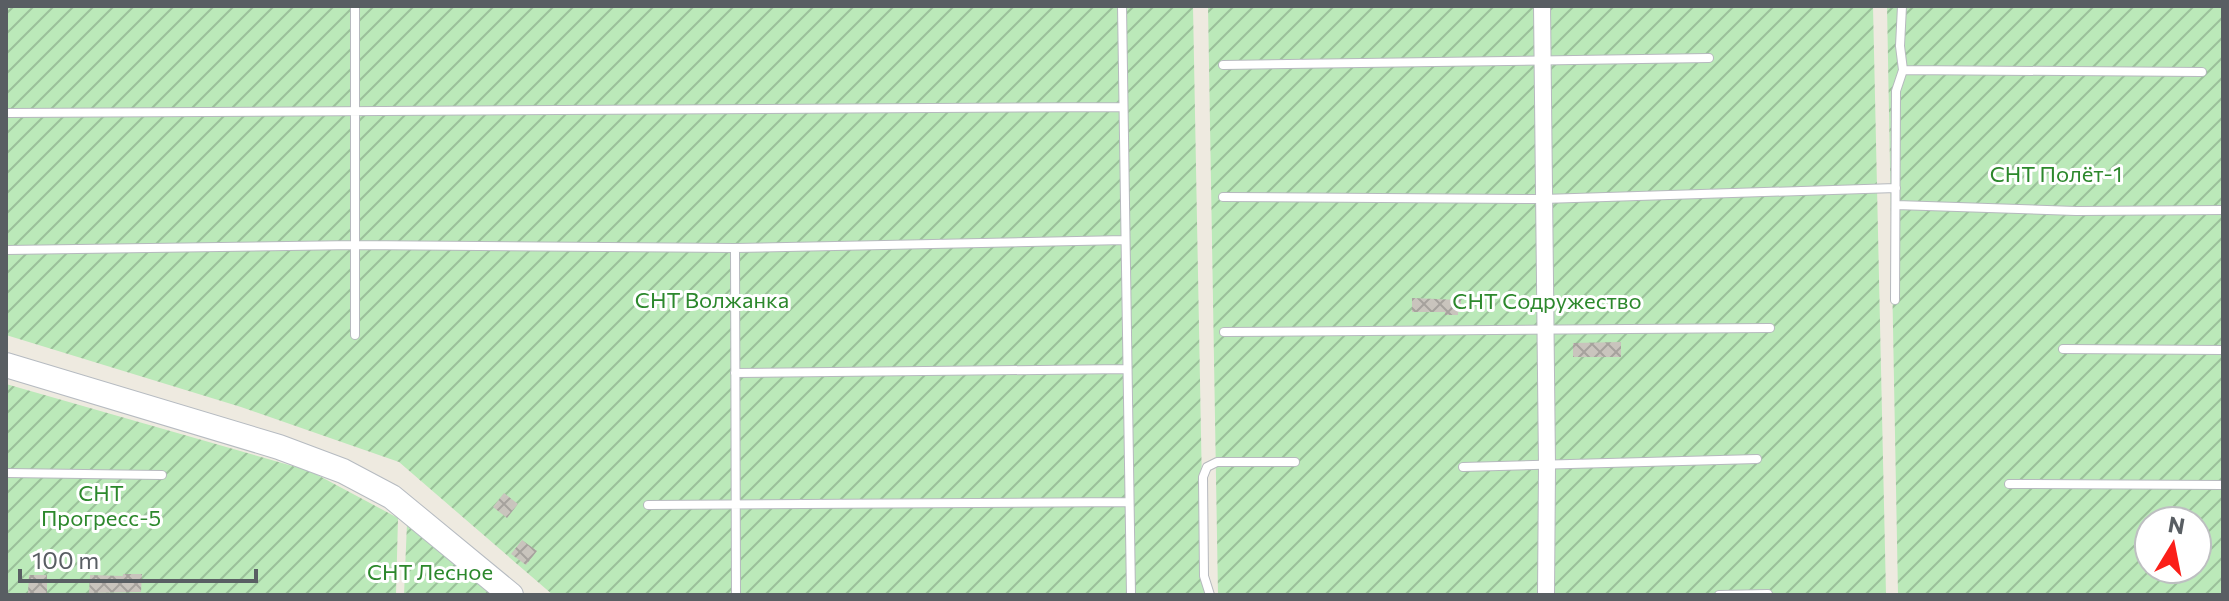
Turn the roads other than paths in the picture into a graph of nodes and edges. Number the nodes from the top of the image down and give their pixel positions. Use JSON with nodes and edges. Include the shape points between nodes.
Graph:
{"nodes":[{"id":1,"x":355,"y":6,"type":"edge"},
{"id":2,"x":1122,"y":6,"type":"edge"},
{"id":3,"x":1542,"y":6,"type":"edge"},
{"id":4,"x":1902,"y":6,"type":"edge"},
{"id":5,"x":1709,"y":58,"type":"dead end"},
{"id":6,"x":1542,"y":61,"type":"junction"},
{"id":7,"x":1223,"y":65,"type":"dead end"},
{"id":8,"x":1903,"y":70,"type":"junction"},
{"id":9,"x":2202,"y":72,"type":"dead end"},
{"id":10,"x":1123,"y":107,"type":"junction"},
{"id":11,"x":355,"y":111,"type":"junction"},
{"id":12,"x":6,"y":113,"type":"edge"},
{"id":13,"x":1896,"y":188,"type":"junction"},
{"id":14,"x":1223,"y":197,"type":"dead end"},
{"id":15,"x":1543,"y":199,"type":"junction"},
{"id":16,"x":1896,"y":205,"type":"junction"},
{"id":17,"x":2223,"y":210,"type":"edge"},
{"id":18,"x":1125,"y":240,"type":"junction"},
{"id":19,"x":355,"y":245,"type":"junction"},
{"id":20,"x":735,"y":248,"type":"junction"},
{"id":21,"x":6,"y":250,"type":"edge"},
{"id":22,"x":1895,"y":300,"type":"dead end"},
{"id":23,"x":1770,"y":328,"type":"dead end"},
{"id":24,"x":1545,"y":330,"type":"junction"},
{"id":25,"x":1224,"y":332,"type":"dead end"},
{"id":26,"x":355,"y":335,"type":"dead end"},
{"id":27,"x":2063,"y":349,"type":"dead end"},
{"id":28,"x":2223,"y":350,"type":"edge"},
{"id":29,"x":6,"y":365,"type":"edge"},
{"id":30,"x":1127,"y":369,"type":"junction"},
{"id":31,"x":735,"y":373,"type":"junction"},
{"id":32,"x":1757,"y":459,"type":"dead end"},
{"id":33,"x":1295,"y":462,"type":"dead end"},
{"id":34,"x":1547,"y":466,"type":"junction"},
{"id":35,"x":1463,"y":467,"type":"dead end"},
{"id":36,"x":6,"y":473,"type":"edge"},
{"id":37,"x":162,"y":475,"type":"dead end"},
{"id":38,"x":2009,"y":484,"type":"dead end"},
{"id":39,"x":2223,"y":485,"type":"edge"},
{"id":40,"x":1129,"y":502,"type":"junction"},
{"id":41,"x":648,"y":505,"type":"dead end"},
{"id":42,"x":736,"y":506,"type":"junction"},
{"id":43,"x":1768,"y":594,"type":"edge"},
{"id":44,"x":511,"y":595,"type":"edge"},
{"id":45,"x":736,"y":595,"type":"edge"},
{"id":46,"x":1131,"y":595,"type":"edge"},
{"id":47,"x":1210,"y":595,"type":"edge"},
{"id":48,"x":1546,"y":595,"type":"edge"},
{"id":49,"x":1719,"y":595,"type":"edge"}],
"edges":[{"from":1,"to":11,"type":"lane"},
{"from":2,"to":10,"type":"lane"},
{"from":3,"to":6,"type":"street"},
{"from":4,"to":8,"type":"lane"},
{"from":5,"to":6,"type":"lane"},
{"from":6,"to":7,"type":"lane"},
{"from":6,"to":15,"type":"street"},
{"from":8,"to":9,"type":"lane"},
{"from":8,"to":13,"type":"lane","via":[[1896,91]]},
{"from":10,"to":11,"type":"lane"},
{"from":10,"to":18,"type":"lane"},
{"from":11,"to":12,"type":"lane"},
{"from":11,"to":19,"type":"lane"},
{"from":13,"to":15,"type":"lane"},
{"from":13,"to":16,"type":"lane"},
{"from":14,"to":15,"type":"lane"},
{"from":15,"to":24,"type":"street"},
{"from":16,"to":17,"type":"lane"},
{"from":16,"to":22,"type":"lane"},
{"from":18,"to":20,"type":"lane"},
{"from":18,"to":30,"type":"lane"},
{"from":19,"to":20,"type":"lane"},
{"from":19,"to":21,"type":"lane"},
{"from":19,"to":26,"type":"lane"},
{"from":20,"to":31,"type":"lane"},
{"from":23,"to":24,"type":"lane"},
{"from":24,"to":25,"type":"lane"},
{"from":24,"to":34,"type":"street"},
{"from":27,"to":28,"type":"lane"},
{"from":29,"to":44,"type":"street","via":[[343,471],[392,497]]},
{"from":30,"to":31,"type":"lane"},
{"from":30,"to":40,"type":"lane"},
{"from":31,"to":42,"type":"lane"},
{"from":32,"to":34,"type":"lane"},
{"from":33,"to":47,"type":"lane","via":[[1217,462],[1207,467],[1204,576]]},
{"from":34,"to":35,"type":"lane"},
{"from":34,"to":48,"type":"street"},
{"from":36,"to":37,"type":"lane"},
{"from":38,"to":39,"type":"lane"},
{"from":40,"to":42,"type":"lane"},
{"from":40,"to":46,"type":"lane"},
{"from":41,"to":42,"type":"lane"},
{"from":42,"to":45,"type":"lane"},
{"from":43,"to":49,"type":"lane"}]}
